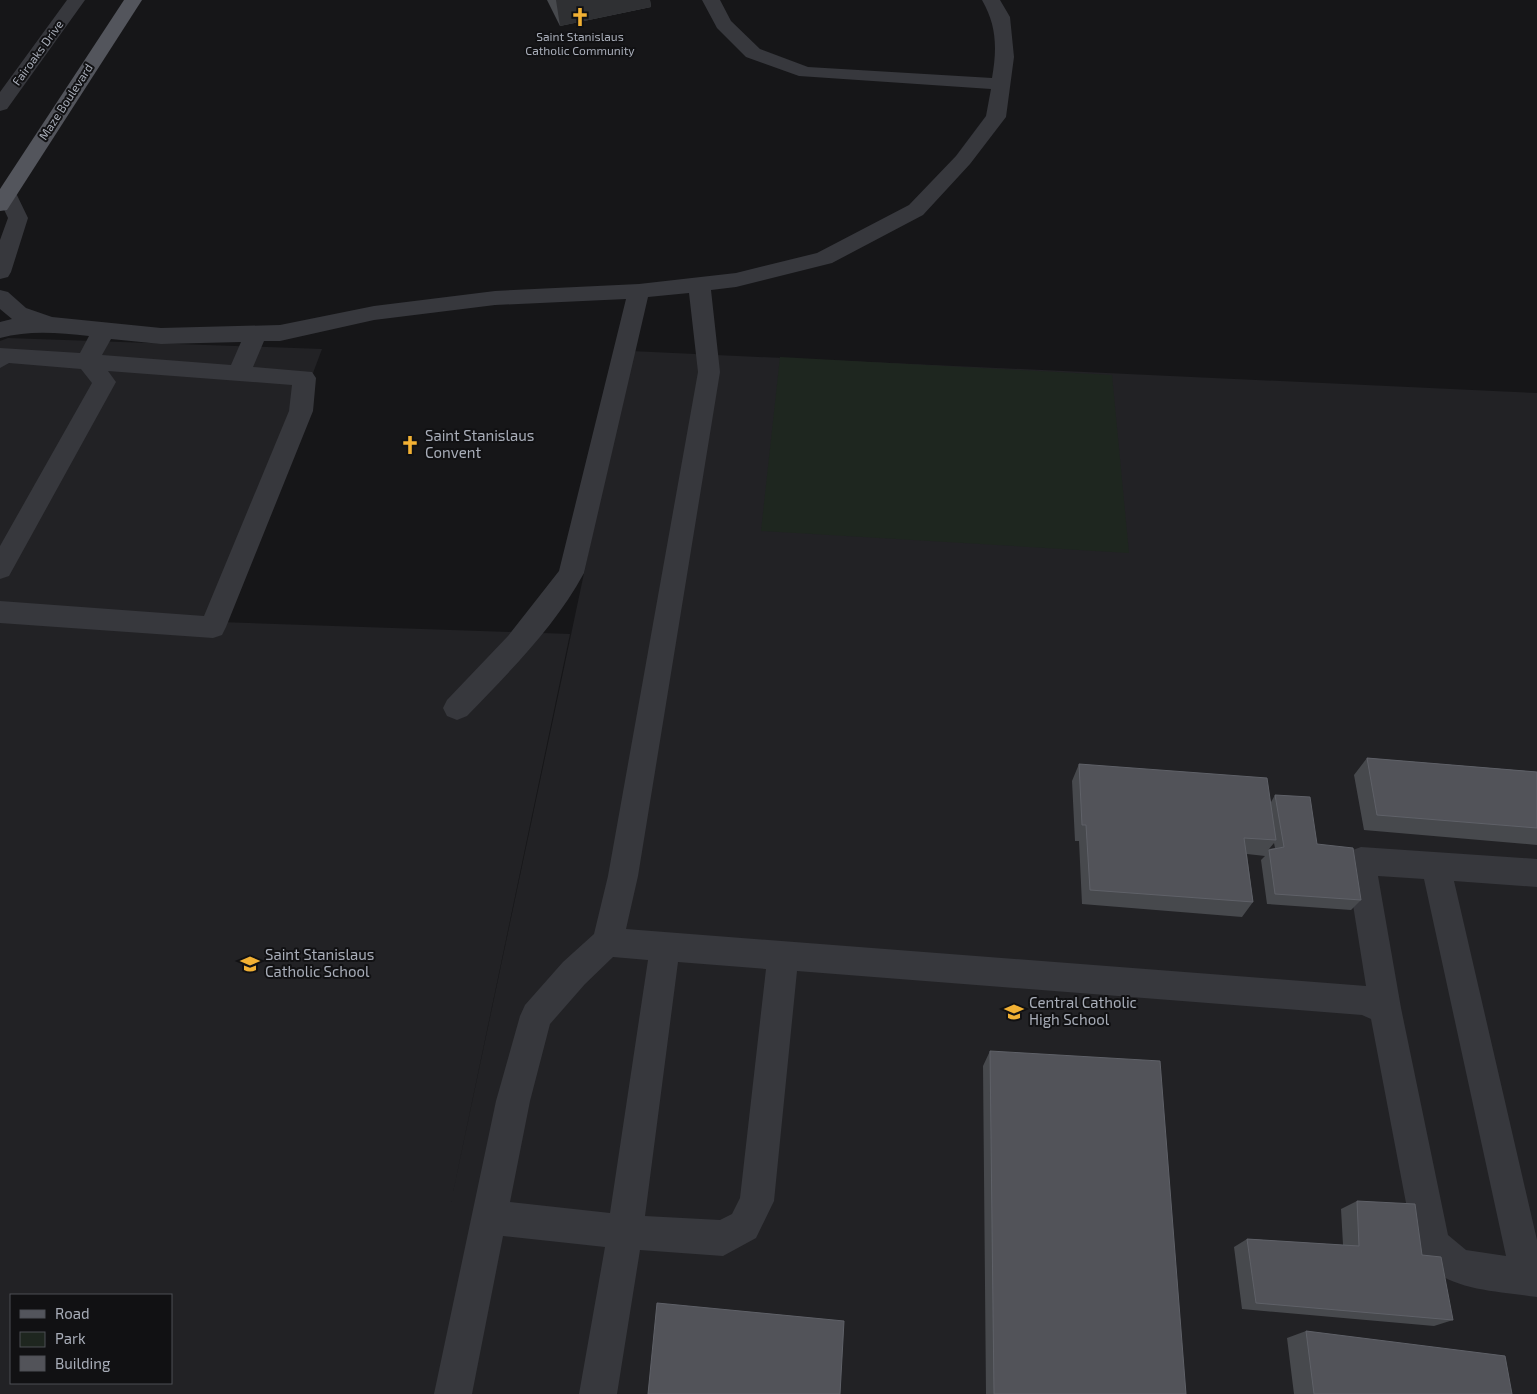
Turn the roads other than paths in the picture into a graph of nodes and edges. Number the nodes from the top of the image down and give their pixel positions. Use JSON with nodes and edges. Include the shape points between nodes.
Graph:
{"nodes":[{"id":1,"x":76,"y":0,"type":"edge"},
{"id":2,"x":133,"y":0,"type":"edge"},
{"id":3,"x":711,"y":0,"type":"edge"},
{"id":4,"x":991,"y":0,"type":"edge"},
{"id":5,"x":0,"y":72,"type":"edge"},
{"id":6,"x":23,"y":74,"type":"junction"},
{"id":7,"x":1001,"y":84,"type":"junction"},
{"id":8,"x":0,"y":105,"type":"edge"},
{"id":9,"x":4,"y":199,"type":"edge"},
{"id":10,"x":0,"y":272,"type":"edge"},
{"id":11,"x":699,"y":284,"type":"junction"},
{"id":12,"x":639,"y":291,"type":"junction"},
{"id":13,"x":0,"y":297,"type":"edge"},
{"id":14,"x":52,"y":325,"type":"junction"},
{"id":15,"x":0,"y":330,"type":"edge"},
{"id":16,"x":104,"y":330,"type":"junction"},
{"id":17,"x":256,"y":334,"type":"junction"},
{"id":18,"x":2,"y":358,"type":"edge"},
{"id":19,"x":88,"y":361,"type":"junction"},
{"id":20,"x":239,"y":374,"type":"junction"},
{"id":21,"x":0,"y":569,"type":"edge"},
{"id":22,"x":0,"y":612,"type":"edge"},
{"id":23,"x":457,"y":708,"type":"dead end"},
{"id":24,"x":1436,"y":866,"type":"junction"},
{"id":25,"x":1537,"y":873,"type":"edge"},
{"id":26,"x":607,"y":942,"type":"junction"},
{"id":27,"x":664,"y":946,"type":"junction"},
{"id":28,"x":783,"y":956,"type":"junction"},
{"id":29,"x":1384,"y":1008,"type":"junction"},
{"id":30,"x":490,"y":1217,"type":"junction"},
{"id":31,"x":625,"y":1232,"type":"junction"},
{"id":32,"x":1532,"y":1278,"type":"edge"},
{"id":33,"x":453,"y":1394,"type":"edge"},
{"id":34,"x":598,"y":1394,"type":"edge"}],
"edges":[{"from":1,"to":6,"type":"street","name":"Fairoaks Drive"},
{"from":2,"to":9,"type":"main road","name":"Maze Boulevard"},
{"from":3,"to":7,"type":"street","via":[[723,24],[753,53],[806,72]]},
{"from":4,"to":7,"type":"street","via":[[1001,17],[1006,57]]},
{"from":5,"to":6,"type":"street"},
{"from":6,"to":8,"type":"street","name":"Fairoaks Drive"},
{"from":7,"to":11,"type":"street","via":[[996,116],[963,160],[916,210],[824,258],[736,280]]},
{"from":9,"to":10,"type":"street","via":[[18,218]]},
{"from":11,"to":12,"type":"street"},
{"from":11,"to":26,"type":"street","via":[[710,372],[623,876]]},
{"from":12,"to":17,"type":"street","via":[[495,298],[374,313],[280,333]]},
{"from":12,"to":23,"type":"street","via":[[572,573],[550,608]]},
{"from":13,"to":14,"type":"street","via":[[18,313]]},
{"from":14,"to":15,"type":"street","via":[[19,325]]},
{"from":14,"to":16,"type":"street"},
{"from":16,"to":17,"type":"street","via":[[161,336]]},
{"from":16,"to":19,"type":"street"},
{"from":17,"to":20,"type":"street"},
{"from":18,"to":19,"type":"street"},
{"from":19,"to":20,"type":"street"},
{"from":19,"to":21,"type":"street","via":[[104,382]]},
{"from":20,"to":22,"type":"street","via":[[304,378],[302,411],[213,627]]},
{"from":24,"to":25,"type":"street"},
{"from":24,"to":29,"type":"street","via":[[1361,861]]},
{"from":24,"to":32,"type":"street"},
{"from":26,"to":27,"type":"street"},
{"from":26,"to":30,"type":"street","via":[[536,1016],[513,1101]]},
{"from":27,"to":28,"type":"street"},
{"from":27,"to":31,"type":"street"},
{"from":28,"to":29,"type":"street","via":[[1362,1000]]},
{"from":28,"to":31,"type":"street","via":[[757,1201],[744,1226],[723,1238]]},
{"from":29,"to":32,"type":"street","via":[[1432,1245],[1458,1267]]},
{"from":30,"to":31,"type":"street"},
{"from":30,"to":33,"type":"street"},
{"from":31,"to":34,"type":"street"}]}
